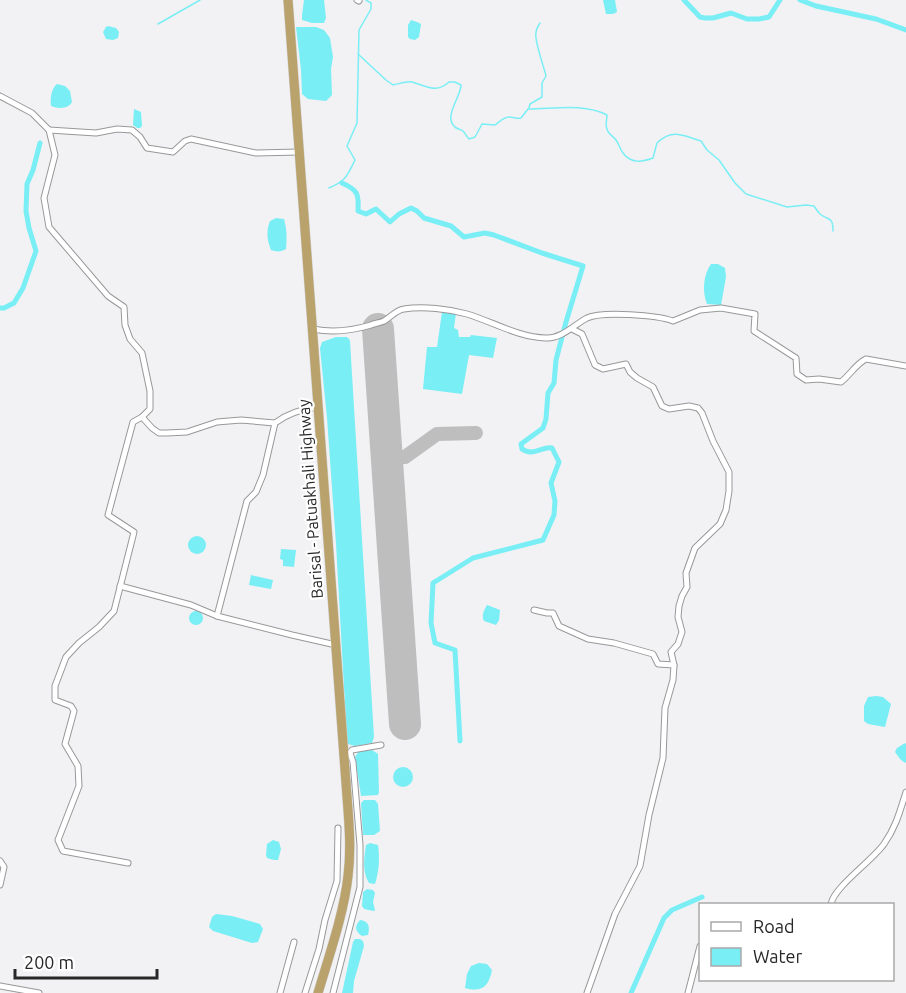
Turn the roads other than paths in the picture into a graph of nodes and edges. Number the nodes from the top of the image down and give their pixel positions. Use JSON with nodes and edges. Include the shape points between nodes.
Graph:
{"nodes":[{"id":1,"x":288,"y":0,"type":"edge"},
{"id":2,"x":0,"y":96,"type":"edge"},
{"id":3,"x":49,"y":130,"type":"junction"},
{"id":4,"x":299,"y":152,"type":"junction"},
{"id":5,"x":572,"y":328,"type":"junction"},
{"id":6,"x":313,"y":329,"type":"junction"},
{"id":7,"x":906,"y":366,"type":"edge"},
{"id":8,"x":318,"y":407,"type":"junction"},
{"id":9,"x":142,"y":417,"type":"junction"},
{"id":10,"x":275,"y":423,"type":"junction"},
{"id":11,"x":120,"y":586,"type":"junction"},
{"id":12,"x":534,"y":610,"type":"dead end"},
{"id":13,"x":217,"y":616,"type":"junction"},
{"id":14,"x":336,"y":645,"type":"junction"},
{"id":15,"x":674,"y":665,"type":"junction"},
{"id":16,"x":381,"y":746,"type":"dead end"},
{"id":17,"x":906,"y":792,"type":"edge"},
{"id":18,"x":338,"y":828,"type":"dead end"},
{"id":19,"x":0,"y":861,"type":"edge"},
{"id":20,"x":128,"y":863,"type":"dead end"},
{"id":21,"x":0,"y":885,"type":"edge"},
{"id":22,"x":831,"y":903,"type":"edge"},
{"id":23,"x":294,"y":942,"type":"dead end"},
{"id":24,"x":699,"y":950,"type":"edge"},
{"id":25,"x":0,"y":986,"type":"edge"},
{"id":26,"x":39,"y":993,"type":"edge"},
{"id":27,"x":280,"y":993,"type":"edge"},
{"id":28,"x":305,"y":993,"type":"edge"},
{"id":29,"x":318,"y":993,"type":"edge"},
{"id":30,"x":333,"y":993,"type":"edge"},
{"id":31,"x":587,"y":993,"type":"edge"},
{"id":32,"x":688,"y":993,"type":"edge"}],
"edges":[{"from":1,"to":4,"type":"highway","name":"Barisal - Patuakhali Highway"},
{"from":2,"to":3,"type":"street","via":[[32,113]]},
{"from":3,"to":4,"type":"street","via":[[132,130],[147,148],[173,152],[191,139],[256,153]]},
{"from":3,"to":9,"type":"street","via":[[55,155],[44,198],[49,227],[108,296],[124,307],[125,325],[142,353],[150,391],[150,409]]},
{"from":4,"to":6,"type":"highway","name":"Barisal - Patuakhali Highway"},
{"from":5,"to":6,"type":"street","via":[[548,338],[517,333],[448,309],[401,309],[384,321],[351,331]]},
{"from":5,"to":7,"type":"street","via":[[588,317],[605,314],[673,321],[700,310],[721,308],[755,314],[754,331],[796,358],[797,374],[803,379],[841,382],[866,359]]},
{"from":5,"to":15,"type":"street","via":[[582,334],[596,365],[603,369],[626,364],[637,378],[653,387],[662,406],[698,408],[729,472],[726,510],[720,524],[695,548],[686,573],[687,587],[678,617],[682,632],[670,652]]},
{"from":6,"to":8,"type":"highway","name":"Barisal - Patuakhali Highway"},
{"from":8,"to":10,"type":"street","via":[[294,412]]},
{"from":8,"to":14,"type":"highway","name":"Barisal - Patuakhali Highway"},
{"from":9,"to":10,"type":"street","via":[[159,433],[187,432],[217,422]]},
{"from":9,"to":11,"type":"street","via":[[133,422],[108,515],[134,532]]},
{"from":10,"to":13,"type":"street","via":[[263,475],[247,501]]},
{"from":11,"to":13,"type":"street"},
{"from":11,"to":20,"type":"street","via":[[114,611],[66,657],[55,686],[55,700],[74,711],[65,744],[78,766],[79,786],[58,840],[63,851]]},
{"from":12,"to":15,"type":"street","via":[[554,613],[559,626],[588,639],[643,651],[652,654],[658,664]]},
{"from":13,"to":14,"type":"street"},
{"from":14,"to":29,"type":"highway","name":"Barisal - Patuakhali Highway","via":[[349,864],[343,903]]},
{"from":15,"to":31,"type":"street","via":[[665,708],[663,758],[640,866],[615,915]]},
{"from":16,"to":30,"type":"street","via":[[350,753],[360,845],[360,886]]},
{"from":17,"to":22,"type":"street","via":[[897,823],[883,845]]},
{"from":18,"to":28,"type":"street","via":[[337,882]]},
{"from":19,"to":21,"type":"street","via":[[4,867]]},
{"from":23,"to":27,"type":"street"},
{"from":24,"to":32,"type":"street"},
{"from":25,"to":26,"type":"street"}]}
